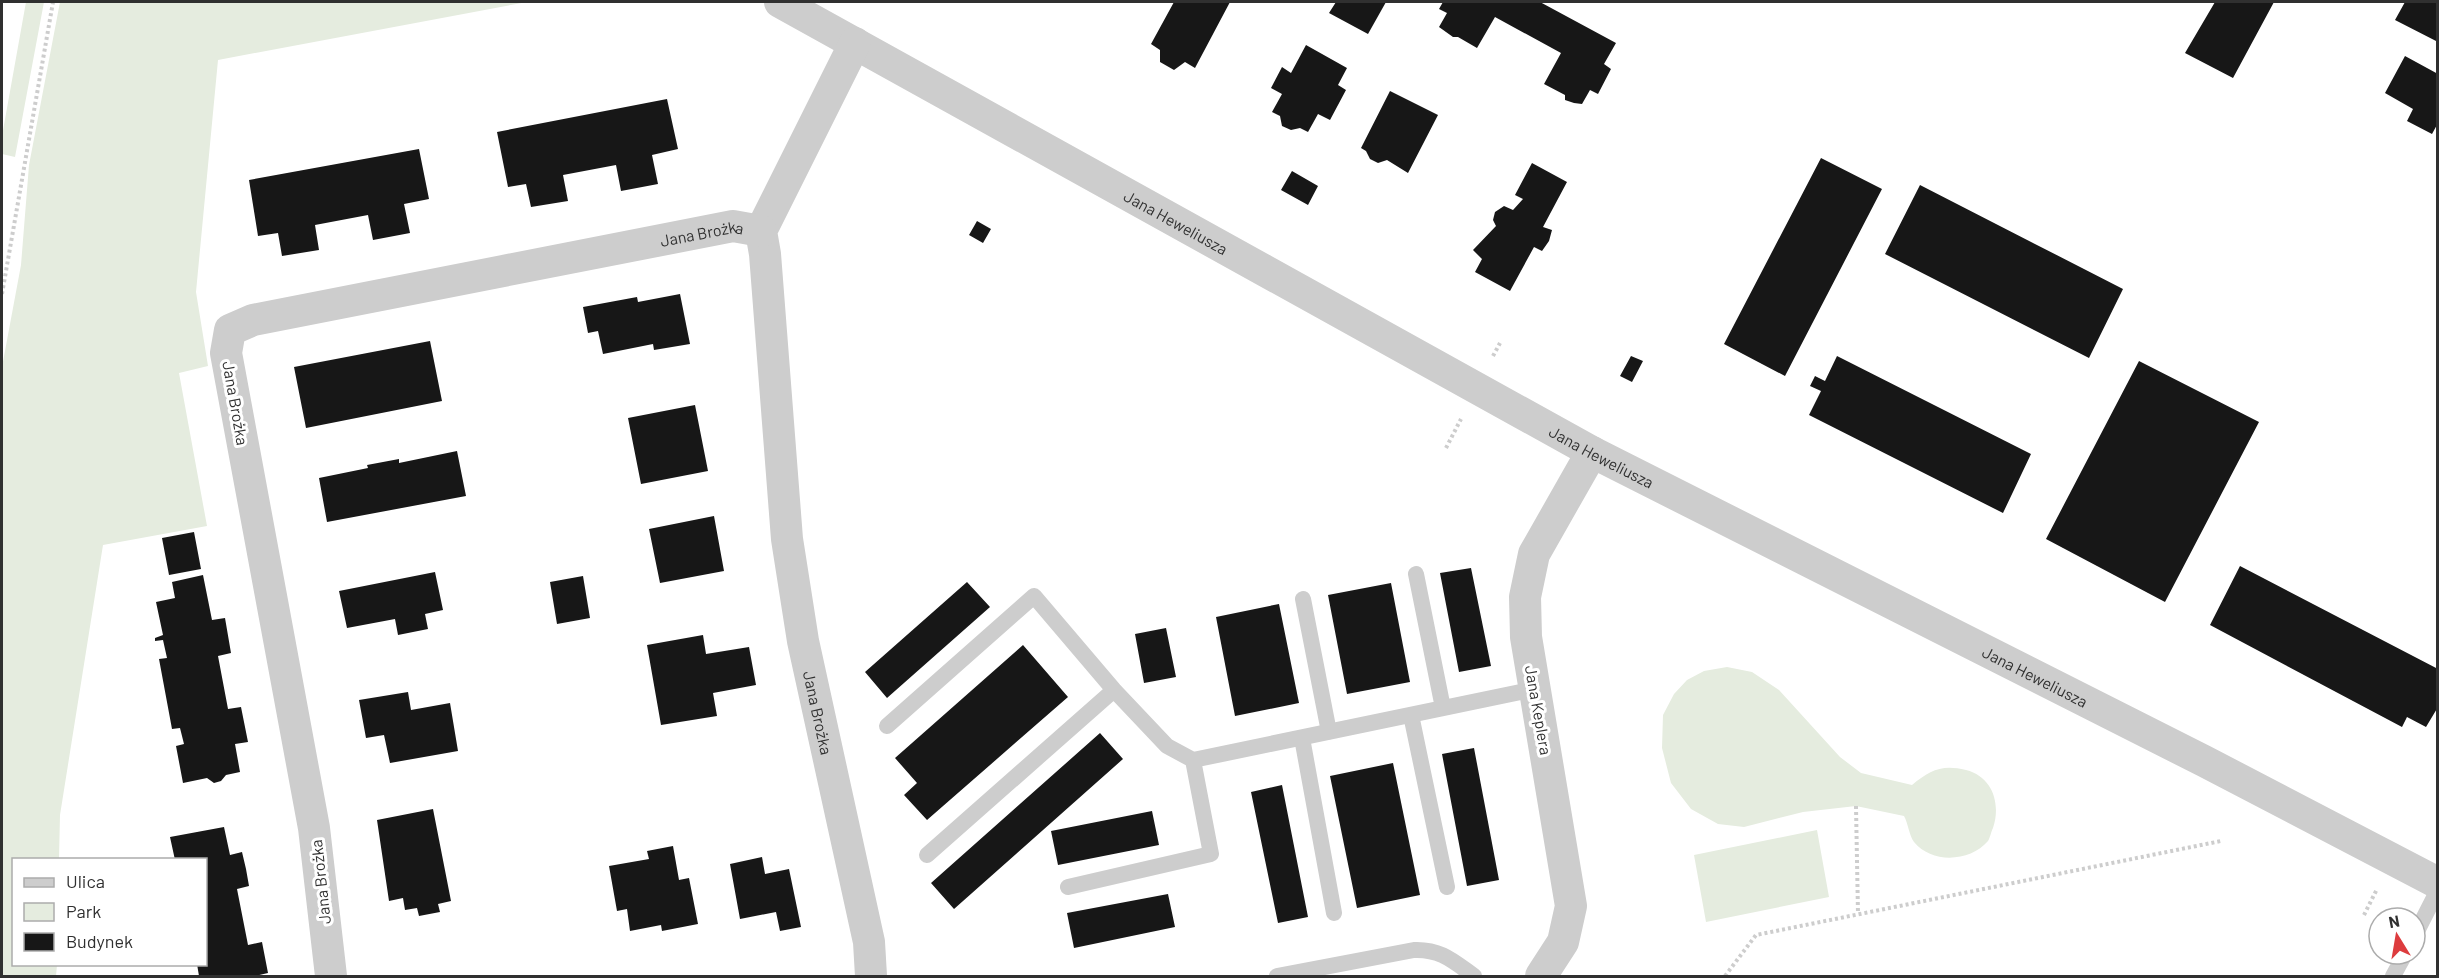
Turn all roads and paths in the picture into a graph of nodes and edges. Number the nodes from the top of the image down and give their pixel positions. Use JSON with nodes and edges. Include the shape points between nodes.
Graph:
{"nodes":[{"id":1,"x":53,"y":2,"type":"edge"},
{"id":2,"x":780,"y":2,"type":"edge"},
{"id":3,"x":855,"y":42,"type":"junction"},
{"id":4,"x":761,"y":231,"type":"junction"},
{"id":5,"x":2,"y":294,"type":"edge"},
{"id":6,"x":1592,"y":452,"type":"junction"},
{"id":7,"x":1416,"y":574,"type":"dead end"},
{"id":8,"x":1303,"y":599,"type":"dead end"},
{"id":9,"x":1535,"y":689,"type":"junction"},
{"id":10,"x":1114,"y":690,"type":"junction"},
{"id":11,"x":1443,"y":708,"type":"junction"},
{"id":12,"x":1411,"y":715,"type":"junction"},
{"id":13,"x":887,"y":726,"type":"dead end"},
{"id":14,"x":1329,"y":732,"type":"junction"},
{"id":15,"x":1302,"y":738,"type":"junction"},
{"id":16,"x":1193,"y":760,"type":"junction"},
{"id":17,"x":1856,"y":806,"type":"dead end"},
{"id":18,"x":2222,"y":841,"type":"dead end"},
{"id":19,"x":927,"y":855,"type":"dead end"},
{"id":20,"x":2438,"y":883,"type":"edge"},
{"id":21,"x":1068,"y":887,"type":"dead end"},
{"id":22,"x":1447,"y":887,"type":"dead end"},
{"id":23,"x":2438,"y":890,"type":"edge"},
{"id":24,"x":2427,"y":912,"type":"edge"},
{"id":25,"x":1334,"y":913,"type":"dead end"},
{"id":26,"x":1858,"y":914,"type":"junction"},
{"id":27,"x":331,"y":976,"type":"edge"},
{"id":28,"x":871,"y":976,"type":"edge"},
{"id":29,"x":1277,"y":976,"type":"edge"},
{"id":30,"x":1474,"y":976,"type":"edge"},
{"id":31,"x":1541,"y":976,"type":"edge"},
{"id":32,"x":1725,"y":976,"type":"edge"}],
"edges":[{"from":1,"to":5,"type":"path"},
{"from":2,"to":3,"type":"street","name":"Jana Heweliusza"},
{"from":3,"to":4,"type":"street","name":"Jana Brożka"},
{"from":3,"to":6,"type":"street","name":"Jana Heweliusza"},
{"from":4,"to":27,"type":"street","name":"Jana Brożka","via":[[733,225],[253,320],[230,330],[226,353],[314,828]]},
{"from":4,"to":28,"type":"street","name":"Jana Brożka","via":[[787,539],[803,641],[869,942]]},
{"from":6,"to":9,"type":"street","name":"Jana Keplera","via":[[1534,554],[1525,597],[1526,637]]},
{"from":6,"to":20,"type":"street","name":"Jana Heweliusza"},
{"from":7,"to":11,"type":"lane"},
{"from":8,"to":14,"type":"lane"},
{"from":9,"to":11,"type":"lane"},
{"from":9,"to":31,"type":"street","name":"Jana Keplera","via":[[1571,906],[1563,942]]},
{"from":10,"to":13,"type":"lane","via":[[1034,596]]},
{"from":10,"to":16,"type":"lane","via":[[1167,746]]},
{"from":10,"to":19,"type":"lane"},
{"from":11,"to":12,"type":"lane"},
{"from":12,"to":14,"type":"lane"},
{"from":12,"to":22,"type":"lane"},
{"from":14,"to":15,"type":"lane"},
{"from":15,"to":16,"type":"lane"},
{"from":15,"to":25,"type":"lane"},
{"from":16,"to":21,"type":"lane","via":[[1211,854]]},
{"from":17,"to":26,"type":"path"},
{"from":18,"to":26,"type":"path"},
{"from":23,"to":24,"type":"lane"},
{"from":26,"to":32,"type":"path","via":[[1756,935]]},
{"from":29,"to":30,"type":"lane","via":[[1430,949]]}]}
